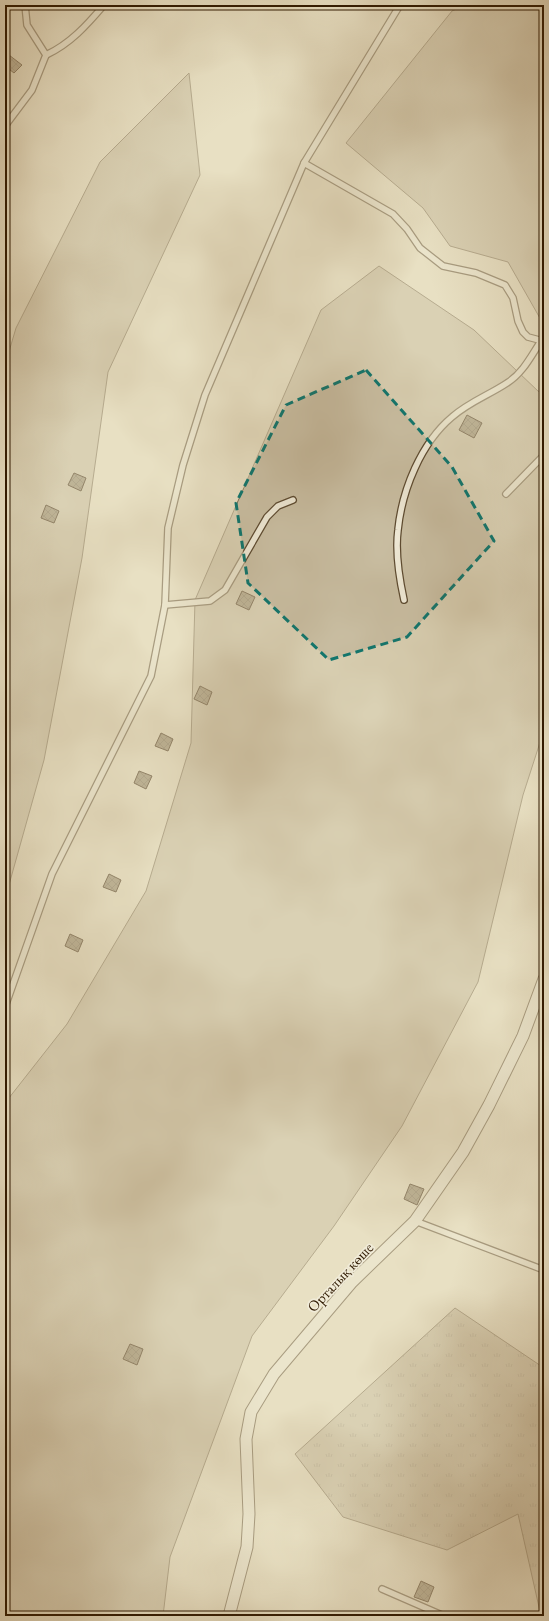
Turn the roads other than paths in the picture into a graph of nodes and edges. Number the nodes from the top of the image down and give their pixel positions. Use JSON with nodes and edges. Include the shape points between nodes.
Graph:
{"nodes":[{"id":1,"x":25,"y":5,"type":"edge"},
{"id":2,"x":104,"y":5,"type":"edge"},
{"id":3,"x":400,"y":5,"type":"edge"},
{"id":4,"x":46,"y":55,"type":"junction"},
{"id":5,"x":5,"y":126,"type":"edge"},
{"id":6,"x":304,"y":163,"type":"junction"},
{"id":7,"x":542,"y":341,"type":"edge"},
{"id":8,"x":544,"y":455,"type":"edge"},
{"id":9,"x":506,"y":494,"type":"dead end"},
{"id":10,"x":293,"y":500,"type":"dead end"},
{"id":11,"x":404,"y":600,"type":"dead end"},
{"id":12,"x":165,"y":605,"type":"junction"},
{"id":13,"x":544,"y":979,"type":"edge"},
{"id":14,"x":5,"y":1007,"type":"edge"},
{"id":15,"x":415,"y":1221,"type":"junction"},
{"id":16,"x":544,"y":1270,"type":"edge"},
{"id":17,"x":382,"y":1589,"type":"dead end"},
{"id":18,"x":229,"y":1616,"type":"edge"},
{"id":19,"x":444,"y":1616,"type":"edge"}],
"edges":[{"from":1,"to":4,"type":"lane","via":[[27,25]]},
{"from":2,"to":4,"type":"lane","via":[[74,38]]},
{"from":3,"to":6,"type":"lane"},
{"from":4,"to":5,"type":"lane","via":[[32,90]]},
{"from":6,"to":7,"type":"lane","via":[[393,214],[420,248],[444,266],[476,273],[505,285],[523,332]]},
{"from":6,"to":12,"type":"lane","via":[[205,395],[183,465],[168,528]]},
{"from":7,"to":11,"type":"lane","via":[[520,372],[507,384],[478,399],[452,417],[424,452],[405,496],[398,530],[399,573]]},
{"from":8,"to":9,"type":"lane"},
{"from":10,"to":12,"type":"lane","via":[[278,506],[268,517],[225,590],[210,601]]},
{"from":12,"to":14,"type":"lane","via":[[151,676],[52,874]]},
{"from":13,"to":15,"type":"street","name":"Орталық көше","via":[[523,1036],[489,1105],[463,1152]]},
{"from":15,"to":16,"type":"lane"},
{"from":15,"to":18,"type":"street","name":"Орталық көше","via":[[352,1282],[274,1374],[251,1412],[246,1439],[249,1514],[247,1547]]},
{"from":17,"to":19,"type":"lane"}]}
